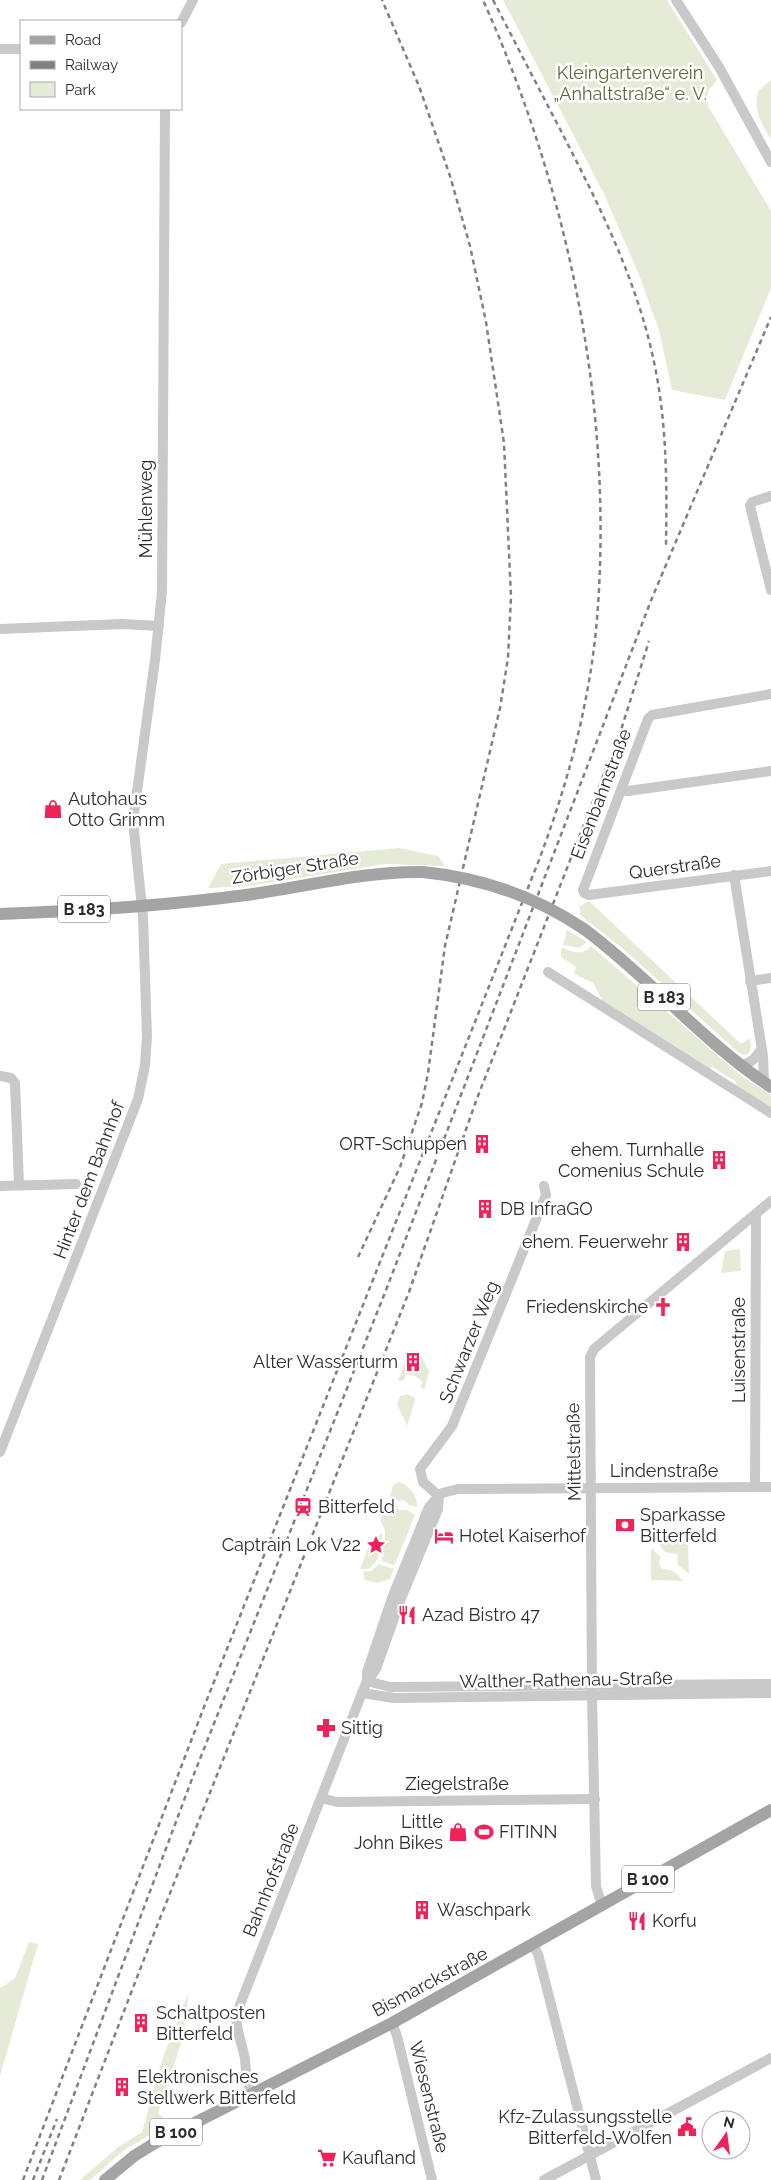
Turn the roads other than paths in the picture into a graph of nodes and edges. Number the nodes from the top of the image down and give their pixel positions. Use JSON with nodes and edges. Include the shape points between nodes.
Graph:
{"nodes":[{"id":1,"x":193,"y":0,"type":"edge"},
{"id":2,"x":678,"y":0,"type":"edge"},
{"id":3,"x":182,"y":21,"type":"edge"},
{"id":4,"x":20,"y":48,"type":"edge"},
{"id":5,"x":0,"y":49,"type":"edge"},
{"id":6,"x":165,"y":110,"type":"edge"},
{"id":7,"x":771,"y":162,"type":"edge"},
{"id":8,"x":771,"y":496,"type":"edge"},
{"id":9,"x":771,"y":590,"type":"edge"},
{"id":10,"x":159,"y":626,"type":"junction"},
{"id":11,"x":0,"y":629,"type":"edge"},
{"id":12,"x":771,"y":694,"type":"edge"},
{"id":13,"x":771,"y":771,"type":"edge"},
{"id":14,"x":621,"y":790,"type":"junction"},
{"id":15,"x":771,"y":871,"type":"edge"},
{"id":16,"x":734,"y":875,"type":"junction"},
{"id":17,"x":584,"y":893,"type":"joint"},
{"id":18,"x":142,"y":907,"type":"junction"},
{"id":19,"x":0,"y":914,"type":"edge"},
{"id":20,"x":548,"y":972,"type":"dead end"},
{"id":21,"x":771,"y":978,"type":"edge"},
{"id":22,"x":750,"y":981,"type":"junction"},
{"id":23,"x":761,"y":1050,"type":"junction"},
{"id":24,"x":742,"y":1066,"type":"junction"},
{"id":25,"x":0,"y":1076,"type":"edge"},
{"id":26,"x":767,"y":1085,"type":"edge"},
{"id":27,"x":771,"y":1113,"type":"edge"},
{"id":28,"x":76,"y":1184,"type":"dead end"},
{"id":29,"x":19,"y":1185,"type":"junction"},
{"id":30,"x":0,"y":1186,"type":"edge"},
{"id":31,"x":544,"y":1186,"type":"dead end"},
{"id":32,"x":771,"y":1201,"type":"edge"},
{"id":33,"x":756,"y":1214,"type":"junction"},
{"id":34,"x":0,"y":1452,"type":"edge"},
{"id":35,"x":755,"y":1487,"type":"junction"},
{"id":36,"x":771,"y":1487,"type":"edge"},
{"id":37,"x":591,"y":1488,"type":"junction"},
{"id":38,"x":439,"y":1496,"type":"junction"},
{"id":39,"x":367,"y":1681,"type":"junction"},
{"id":40,"x":771,"y":1684,"type":"edge"},
{"id":41,"x":592,"y":1691,"type":"junction"},
{"id":42,"x":362,"y":1693,"type":"junction"},
{"id":43,"x":771,"y":1693,"type":"edge"},
{"id":44,"x":321,"y":1798,"type":"junction"},
{"id":45,"x":595,"y":1799,"type":"junction"},
{"id":46,"x":771,"y":1810,"type":"edge"},
{"id":47,"x":602,"y":1906,"type":"junction"},
{"id":48,"x":533,"y":1945,"type":"junction"},
{"id":49,"x":392,"y":2023,"type":"junction"},
{"id":50,"x":771,"y":2058,"type":"edge"},
{"id":51,"x":252,"y":2094,"type":"junction"},
{"id":52,"x":589,"y":2156,"type":"junction"},
{"id":53,"x":105,"y":2180,"type":"edge"},
{"id":54,"x":432,"y":2180,"type":"edge"},
{"id":55,"x":544,"y":2180,"type":"edge"},
{"id":56,"x":596,"y":2180,"type":"edge"}],
"edges":[{"from":1,"to":3,"type":"street"},
{"from":2,"to":7,"type":"street"},
{"from":4,"to":5,"type":"street"},
{"from":6,"to":10,"type":"street","name":"Mühlenweg"},
{"from":8,"to":9,"type":"street","via":[[752,502],[750,510]]},
{"from":10,"to":11,"type":"street","via":[[122,624]]},
{"from":10,"to":18,"type":"street","name":"Mühlenweg","via":[[133,821]]},
{"from":12,"to":14,"type":"street","name":"Eisenbahnstraße","via":[[658,713],[648,719]]},
{"from":13,"to":14,"type":"street"},
{"from":14,"to":17,"type":"street","name":"Eisenbahnstraße","via":[[583,886]]},
{"from":15,"to":16,"type":"street","name":"Querstraße"},
{"from":16,"to":17,"type":"street","name":"Querstraße","via":[[590,895]]},
{"from":16,"to":22,"type":"street"},
{"from":18,"to":19,"type":"main road","name":"Zörbiger Straße","number":"B 183"},
{"from":18,"to":24,"type":"main road","name":"Zörbiger Straße","number":"B 183","bridge":true,"via":[[391,872],[423,872],[474,880],[541,903],[584,929]]},
{"from":18,"to":34,"type":"street","name":"Hinter dem Bahnhof","via":[[147,1048],[141,1088]]},
{"from":20,"to":27,"type":"street"},
{"from":21,"to":22,"type":"street"},
{"from":22,"to":23,"type":"street"},
{"from":23,"to":24,"type":"street"},
{"from":23,"to":26,"type":"street"},
{"from":24,"to":26,"type":"main road","number":"B 183"},
{"from":25,"to":29,"type":"street","via":[[11,1078],[15,1083]]},
{"from":28,"to":29,"type":"street"},
{"from":29,"to":30,"type":"street"},
{"from":31,"to":38,"type":"street","name":"Schwarzer Weg","via":[[546,1194],[452,1426],[420,1469],[423,1482]]},
{"from":32,"to":33,"type":"street","name":"Mittelstraße"},
{"from":33,"to":35,"type":"street","name":"Luisenstraße"},
{"from":33,"to":37,"type":"street","name":"Mittelstraße","via":[[594,1349],[590,1357]]},
{"from":35,"to":36,"type":"street","name":"Lindenstraße"},
{"from":35,"to":37,"type":"street","name":"Lindenstraße"},
{"from":37,"to":38,"type":"street","name":"Lindenstraße","via":[[452,1489]]},
{"from":37,"to":41,"type":"street","name":"Mittelstraße"},
{"from":38,"to":39,"type":"street","name":"Bahnhofstraße","via":[[429,1507],[407,1559],[367,1672]]},
{"from":39,"to":41,"type":"street","name":"Walther-Rathenau-Straße","via":[[390,1687]]},
{"from":39,"to":42,"type":"street","name":"Bahnhofstraße"},
{"from":40,"to":41,"type":"street","name":"Walther-Rathenau-Straße"},
{"from":41,"to":42,"type":"street","name":"Walther-Rathenau-Straße","via":[[394,1698]]},
{"from":41,"to":43,"type":"street","name":"Walther-Rathenau-Straße"},
{"from":41,"to":45,"type":"street","name":"Mittelstraße"},
{"from":42,"to":44,"type":"street","name":"Bahnhofstraße"},
{"from":44,"to":45,"type":"street","name":"Ziegelstraße","via":[[337,1802]]},
{"from":44,"to":51,"type":"street","name":"Bahnhofstraße","via":[[236,2015]]},
{"from":45,"to":47,"type":"street","name":"Mittelstraße","via":[[597,1893]]},
{"from":46,"to":47,"type":"main road","name":"Bismarckstraße","number":"B 100"},
{"from":47,"to":48,"type":"main road","name":"Bismarckstraße","number":"B 100"},
{"from":48,"to":49,"type":"main road","name":"Bismarckstraße","number":"B 100"},
{"from":48,"to":52,"type":"street","via":[[538,1954]]},
{"from":49,"to":51,"type":"main road","name":"Bismarckstraße","number":"B 100"},
{"from":49,"to":54,"type":"street","name":"Wiesenstraße"},
{"from":50,"to":52,"type":"street"},
{"from":51,"to":53,"type":"main road","name":"Bismarckstraße","number":"B 100","via":[[155,2143]]},
{"from":52,"to":55,"type":"street"},
{"from":52,"to":56,"type":"street"}]}
